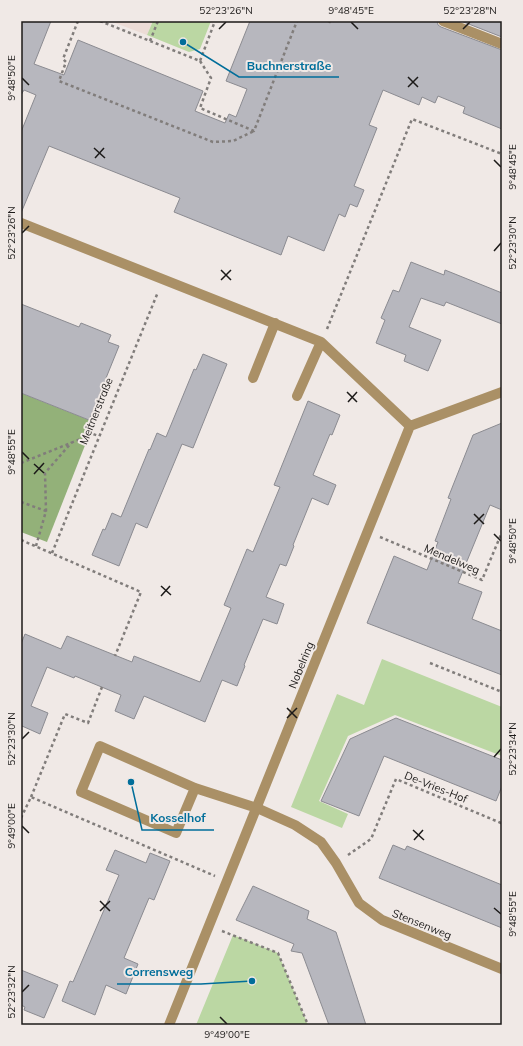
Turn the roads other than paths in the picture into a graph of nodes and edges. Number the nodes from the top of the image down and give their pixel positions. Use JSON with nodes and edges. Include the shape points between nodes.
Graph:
{"nodes":[{"id":1,"x":444,"y":21,"type":"edge"},
{"id":2,"x":502,"y":44,"type":"edge"},
{"id":3,"x":21,"y":222,"type":"edge"},
{"id":4,"x":275,"y":324,"type":"junction"},
{"id":5,"x":321,"y":342,"type":"junction"},
{"id":6,"x":253,"y":378,"type":"dead end"},
{"id":7,"x":502,"y":392,"type":"edge"},
{"id":8,"x":297,"y":396,"type":"dead end"},
{"id":9,"x":410,"y":426,"type":"junction"},
{"id":10,"x":195,"y":788,"type":"junction"},
{"id":11,"x":257,"y":808,"type":"junction"},
{"id":12,"x":502,"y":969,"type":"edge"},
{"id":13,"x":169,"y":1025,"type":"edge"}],
"edges":[{"from":1,"to":2,"type":"street"},
{"from":3,"to":4,"type":"street"},
{"from":4,"to":5,"type":"street"},
{"from":4,"to":6,"type":"street"},
{"from":5,"to":8,"type":"street"},
{"from":5,"to":9,"type":"street"},
{"from":7,"to":9,"type":"street"},
{"from":9,"to":11,"type":"street","name":"Nobelring"},
{"from":10,"to":10,"type":"street","name":"Stensenweg","via":[[100,746],[81,792],[176,833]]},
{"from":10,"to":11,"type":"street","name":"Stensenweg"},
{"from":11,"to":12,"type":"street","name":"Stensenweg","via":[[295,825],[321,842],[359,903],[382,920]]},
{"from":11,"to":13,"type":"street","name":"Nobelring"}]}
